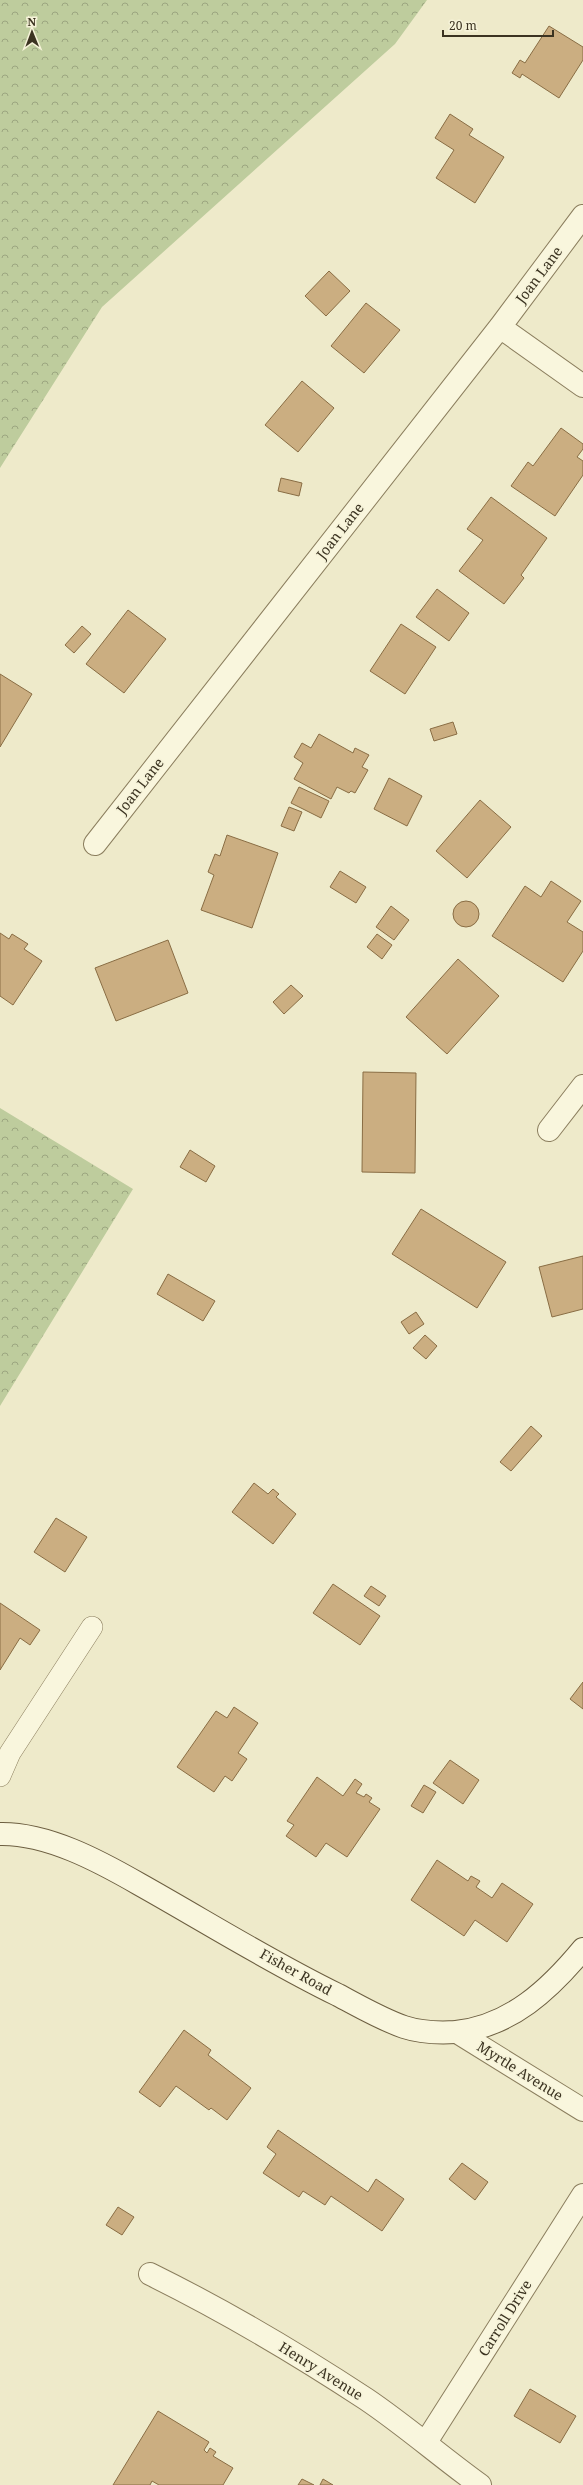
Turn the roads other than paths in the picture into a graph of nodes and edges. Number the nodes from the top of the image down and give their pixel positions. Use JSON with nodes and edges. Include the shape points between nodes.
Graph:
{"nodes":[{"id":1,"x":583,"y":216,"type":"edge"},
{"id":2,"x":500,"y":327,"type":"junction"},
{"id":3,"x":583,"y":386,"type":"edge"},
{"id":4,"x":95,"y":844,"type":"dead end"},
{"id":5,"x":583,"y":1086,"type":"edge"},
{"id":6,"x":549,"y":1130,"type":"dead end"},
{"id":7,"x":92,"y":1627,"type":"dead end"},
{"id":8,"x":0,"y":1776,"type":"edge"},
{"id":9,"x":0,"y":1834,"type":"edge"},
{"id":10,"x":583,"y":1949,"type":"edge"},
{"id":11,"x":457,"y":2032,"type":"junction"},
{"id":12,"x":583,"y":2110,"type":"edge"},
{"id":13,"x":583,"y":2195,"type":"edge"},
{"id":14,"x":150,"y":2274,"type":"dead end"},
{"id":15,"x":426,"y":2442,"type":"junction"},
{"id":16,"x":480,"y":2485,"type":"edge"}],
"edges":[{"from":1,"to":2,"type":"street","name":"Joan Lane"},
{"from":2,"to":3,"type":"street"},
{"from":2,"to":4,"type":"street","name":"Joan Lane"},
{"from":5,"to":6,"type":"street"},
{"from":7,"to":8,"type":"lane","via":[[10,1753]]},
{"from":9,"to":11,"type":"street","name":"Fisher Road","via":[[57,1845],[100,1862],[312,1983],[387,2020],[423,2031]]},
{"from":10,"to":11,"type":"street","name":"Fisher Road","via":[[551,1985],[517,2012]]},
{"from":11,"to":12,"type":"street","name":"Myrtle Avenue"},
{"from":13,"to":15,"type":"street","name":"Carroll Drive"},
{"from":14,"to":15,"type":"street","name":"Henry Avenue","via":[[210,2304],[254,2330],[366,2400]]},
{"from":15,"to":16,"type":"street","name":"Henry Avenue"}]}
